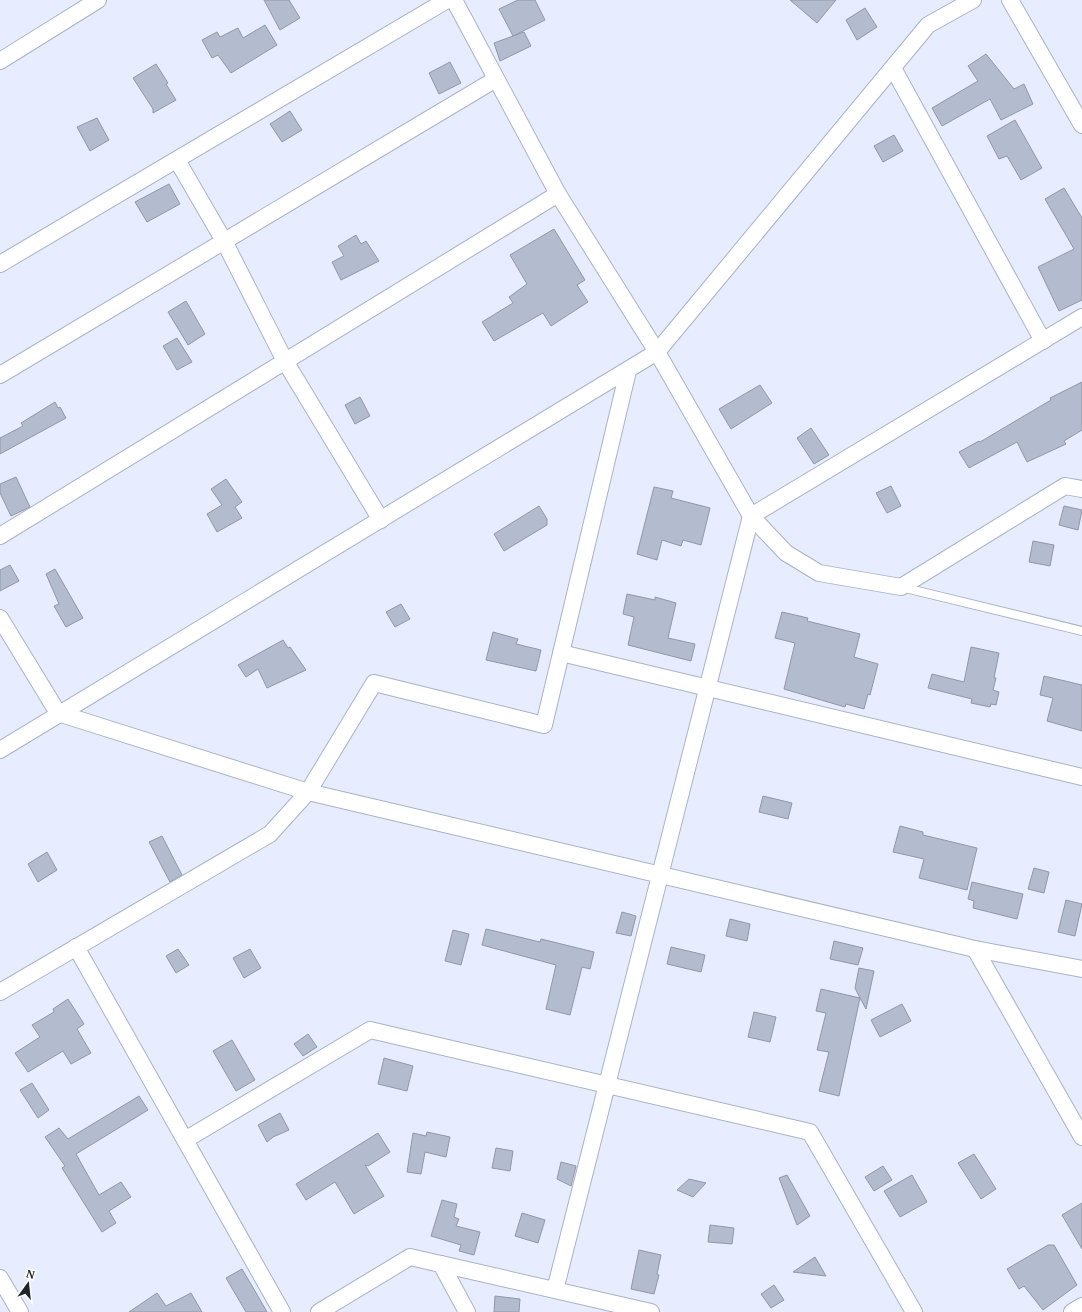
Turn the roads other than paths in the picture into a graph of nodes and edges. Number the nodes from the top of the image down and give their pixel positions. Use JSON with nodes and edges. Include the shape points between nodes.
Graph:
{"nodes":[{"id":1,"x":98,"y":0,"type":"edge"},
{"id":2,"x":447,"y":0,"type":"edge"},
{"id":3,"x":454,"y":0,"type":"edge"},
{"id":4,"x":973,"y":0,"type":"edge"},
{"id":5,"x":1010,"y":0,"type":"edge"},
{"id":6,"x":0,"y":60,"type":"edge"},
{"id":7,"x":893,"y":68,"type":"junction"},
{"id":8,"x":496,"y":79,"type":"junction"},
{"id":9,"x":1082,"y":125,"type":"edge"},
{"id":10,"x":176,"y":160,"type":"junction"},
{"id":11,"x":558,"y":194,"type":"junction"},
{"id":12,"x":224,"y":242,"type":"junction"},
{"id":13,"x":0,"y":264,"type":"edge"},
{"id":14,"x":1082,"y":317,"type":"edge"},
{"id":15,"x":1043,"y":341,"type":"junction"},
{"id":16,"x":657,"y":352,"type":"junction"},
{"id":17,"x":285,"y":361,"type":"junction"},
{"id":18,"x":628,"y":371,"type":"junction"},
{"id":19,"x":0,"y":375,"type":"edge"},
{"id":20,"x":1082,"y":489,"type":"edge"},
{"id":21,"x":751,"y":516,"type":"junction"},
{"id":22,"x":381,"y":520,"type":"junction"},
{"id":23,"x":0,"y":536,"type":"edge"},
{"id":24,"x":900,"y":587,"type":"junction"},
{"id":25,"x":0,"y":618,"type":"edge"},
{"id":26,"x":1082,"y":631,"type":"edge"},
{"id":27,"x":561,"y":653,"type":"junction"},
{"id":28,"x":707,"y":688,"type":"junction"},
{"id":29,"x":58,"y":713,"type":"junction"},
{"id":30,"x":0,"y":750,"type":"edge"},
{"id":31,"x":1082,"y":777,"type":"edge"},
{"id":32,"x":308,"y":792,"type":"junction"},
{"id":33,"x":660,"y":874,"type":"junction"},
{"id":34,"x":76,"y":947,"type":"junction"},
{"id":35,"x":975,"y":949,"type":"junction"},
{"id":36,"x":1082,"y":969,"type":"edge"},
{"id":37,"x":0,"y":992,"type":"edge"},
{"id":38,"x":607,"y":1085,"type":"junction"},
{"id":39,"x":1082,"y":1137,"type":"edge"},
{"id":40,"x":185,"y":1140,"type":"junction"},
{"id":41,"x":441,"y":1264,"type":"junction"},
{"id":42,"x":0,"y":1278,"type":"edge"},
{"id":43,"x":555,"y":1290,"type":"junction"},
{"id":44,"x":1082,"y":1306,"type":"edge"},
{"id":45,"x":20,"y":1312,"type":"edge"},
{"id":46,"x":282,"y":1312,"type":"edge"},
{"id":47,"x":319,"y":1312,"type":"edge"},
{"id":48,"x":467,"y":1312,"type":"edge"},
{"id":49,"x":651,"y":1312,"type":"edge"},
{"id":50,"x":914,"y":1312,"type":"edge"},
{"id":51,"x":1072,"y":1312,"type":"edge"}],
"edges":[{"from":1,"to":6,"type":"street"},
{"from":2,"to":10,"type":"street"},
{"from":3,"to":8,"type":"street"},
{"from":4,"to":7,"type":"street","via":[[928,25]]},
{"from":5,"to":9,"type":"street"},
{"from":7,"to":15,"type":"street"},
{"from":7,"to":16,"type":"street"},
{"from":8,"to":11,"type":"street"},
{"from":8,"to":12,"type":"street"},
{"from":10,"to":12,"type":"street"},
{"from":10,"to":13,"type":"street"},
{"from":11,"to":16,"type":"street"},
{"from":11,"to":17,"type":"street"},
{"from":12,"to":17,"type":"street"},
{"from":12,"to":19,"type":"street"},
{"from":14,"to":15,"type":"street"},
{"from":15,"to":21,"type":"street"},
{"from":16,"to":18,"type":"street"},
{"from":16,"to":21,"type":"street"},
{"from":17,"to":22,"type":"street"},
{"from":17,"to":23,"type":"street"},
{"from":18,"to":22,"type":"street"},
{"from":18,"to":27,"type":"street"},
{"from":20,"to":24,"type":"street","via":[[1065,486]]},
{"from":21,"to":24,"type":"street","via":[[786,553],[819,573]]},
{"from":21,"to":28,"type":"street"},
{"from":22,"to":29,"type":"street"},
{"from":24,"to":26,"type":"lane"},
{"from":25,"to":29,"type":"street"},
{"from":27,"to":28,"type":"street"},
{"from":27,"to":32,"type":"street","via":[[544,725],[374,683]]},
{"from":28,"to":31,"type":"street"},
{"from":28,"to":33,"type":"street"},
{"from":29,"to":30,"type":"street"},
{"from":29,"to":32,"type":"street"},
{"from":32,"to":33,"type":"street"},
{"from":32,"to":34,"type":"street","via":[[270,834]]},
{"from":33,"to":35,"type":"street"},
{"from":33,"to":38,"type":"street"},
{"from":34,"to":37,"type":"street"},
{"from":34,"to":40,"type":"street"},
{"from":35,"to":36,"type":"street"},
{"from":35,"to":39,"type":"street"},
{"from":38,"to":40,"type":"street","via":[[370,1030]]},
{"from":38,"to":43,"type":"street"},
{"from":38,"to":50,"type":"street","via":[[810,1132]]},
{"from":40,"to":46,"type":"street"},
{"from":41,"to":43,"type":"street"},
{"from":41,"to":47,"type":"street","via":[[410,1257]]},
{"from":41,"to":48,"type":"street"},
{"from":42,"to":45,"type":"street"},
{"from":43,"to":49,"type":"street"},
{"from":44,"to":51,"type":"street"}]}
